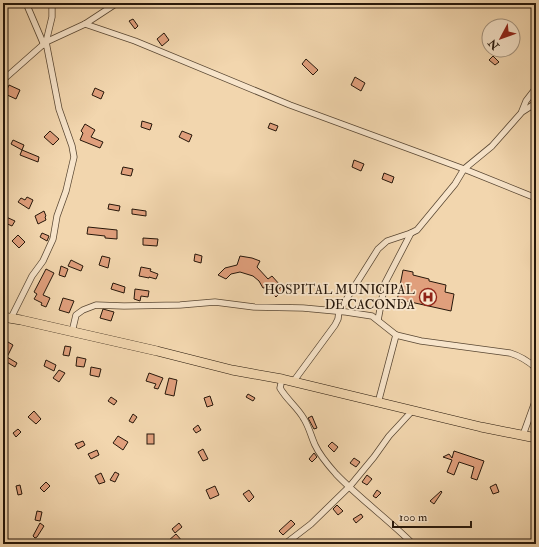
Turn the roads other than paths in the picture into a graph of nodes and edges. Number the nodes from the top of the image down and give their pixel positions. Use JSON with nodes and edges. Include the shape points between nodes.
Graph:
{"nodes":[{"id":1,"x":26,"y":3,"type":"edge"},
{"id":2,"x":52,"y":3,"type":"edge"},
{"id":3,"x":117,"y":3,"type":"edge"},
{"id":4,"x":85,"y":24,"type":"junction"},
{"id":5,"x":45,"y":43,"type":"junction"},
{"id":6,"x":3,"y":80,"type":"edge"},
{"id":7,"x":536,"y":88,"type":"edge"},
{"id":8,"x":536,"y":103,"type":"edge"},
{"id":9,"x":522,"y":112,"type":"junction"},
{"id":10,"x":464,"y":169,"type":"junction"},
{"id":11,"x":536,"y":198,"type":"edge"},
{"id":12,"x":411,"y":233,"type":"junction"},
{"id":13,"x":339,"y":311,"type":"junction"},
{"id":14,"x":7,"y":317,"type":"edge"},
{"id":15,"x":378,"y":320,"type":"junction"},
{"id":16,"x":72,"y":332,"type":"junction"},
{"id":17,"x":396,"y":335,"type":"junction"},
{"id":18,"x":536,"y":368,"type":"edge"},
{"id":19,"x":282,"y":379,"type":"junction"},
{"id":20,"x":292,"y":382,"type":"junction"},
{"id":21,"x":536,"y":398,"type":"edge"},
{"id":22,"x":378,"y":402,"type":"junction"},
{"id":23,"x":413,"y":410,"type":"junction"},
{"id":24,"x":523,"y":435,"type":"junction"},
{"id":25,"x":536,"y":438,"type":"edge"},
{"id":26,"x":350,"y":486,"type":"junction"},
{"id":27,"x":285,"y":544,"type":"edge"},
{"id":28,"x":413,"y":544,"type":"edge"}],
"edges":[{"from":1,"to":5,"type":"street"},
{"from":2,"to":5,"type":"street","via":[[52,17]]},
{"from":3,"to":4,"type":"street"},
{"from":4,"to":5,"type":"street"},
{"from":4,"to":10,"type":"street","via":[[142,44],[290,106]]},
{"from":5,"to":6,"type":"street"},
{"from":5,"to":14,"type":"street","via":[[59,109],[74,156],[53,239],[43,261]]},
{"from":7,"to":9,"type":"street","via":[[526,101]]},
{"from":8,"to":9,"type":"street"},
{"from":9,"to":10,"type":"street","via":[[492,146]]},
{"from":10,"to":11,"type":"street"},
{"from":10,"to":12,"type":"street","via":[[455,184],[417,230]]},
{"from":12,"to":13,"type":"street","via":[[387,241],[378,249]]},
{"from":12,"to":15,"type":"street","via":[[385,283]]},
{"from":13,"to":15,"type":"street","via":[[372,316]]},
{"from":13,"to":16,"type":"street","via":[[215,302],[96,305],[76,315]]},
{"from":13,"to":20,"type":"street","via":[[331,332]]},
{"from":14,"to":16,"type":"main road"},
{"from":15,"to":17,"type":"street"},
{"from":16,"to":19,"type":"main road","via":[[157,350],[232,370]]},
{"from":17,"to":18,"type":"street","via":[[421,341],[510,353]]},
{"from":17,"to":22,"type":"street"},
{"from":19,"to":20,"type":"main road"},
{"from":19,"to":26,"type":"street","via":[[280,388],[305,420],[322,458]]},
{"from":20,"to":22,"type":"main road"},
{"from":21,"to":24,"type":"street"},
{"from":22,"to":23,"type":"main road"},
{"from":23,"to":24,"type":"main road"},
{"from":23,"to":26,"type":"street"},
{"from":24,"to":25,"type":"main road"},
{"from":26,"to":27,"type":"street","via":[[311,524]]},
{"from":26,"to":28,"type":"street"}]}
